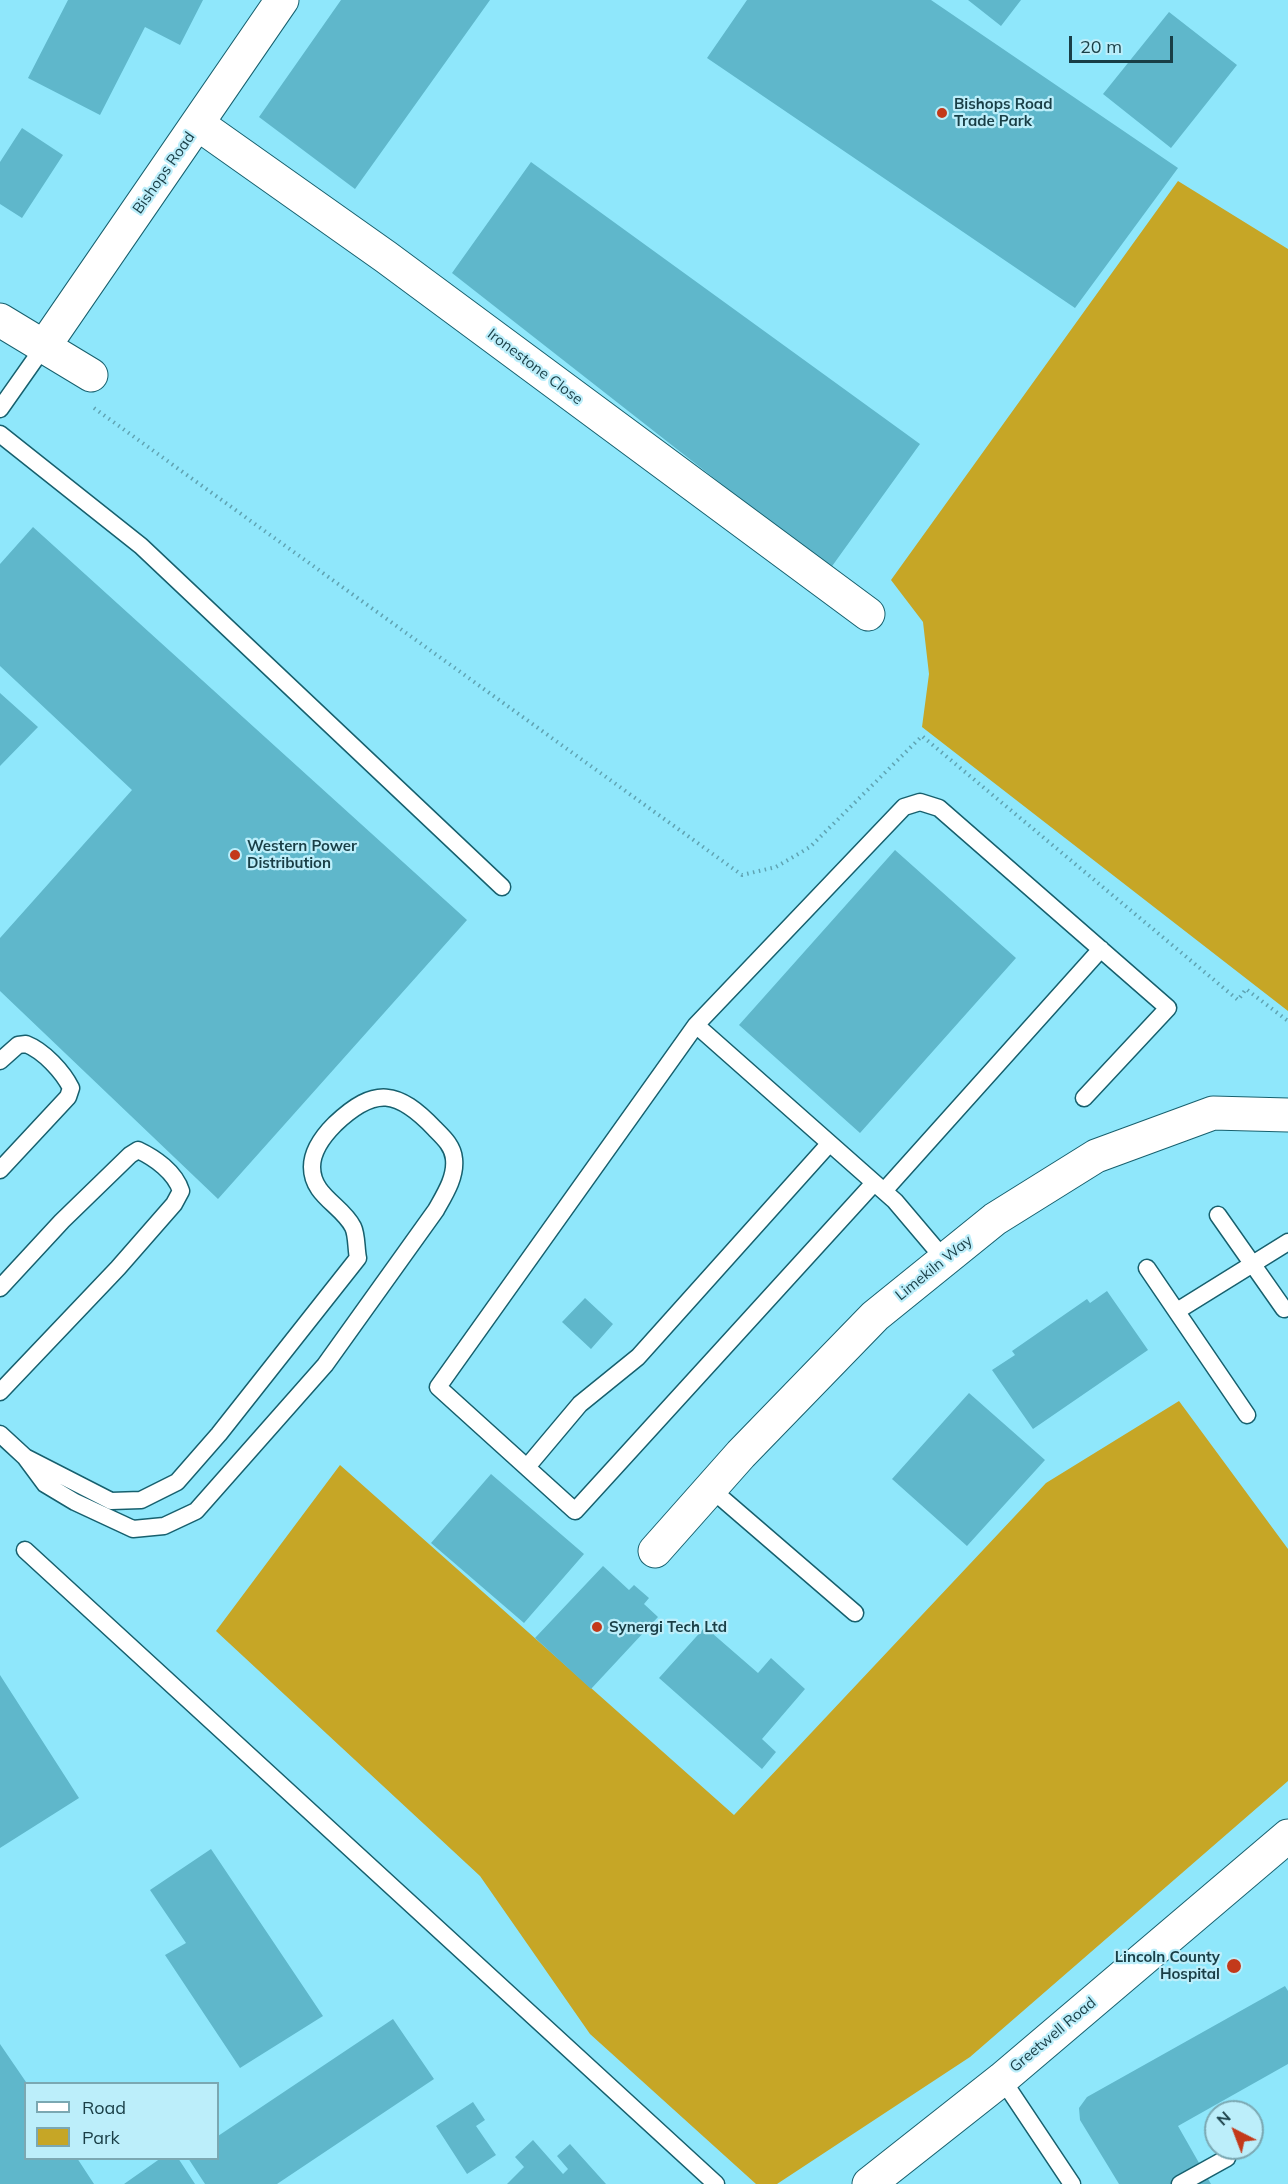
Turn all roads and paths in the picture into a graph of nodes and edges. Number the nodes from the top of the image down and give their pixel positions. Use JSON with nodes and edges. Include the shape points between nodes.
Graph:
{"nodes":[{"id":1,"x":282,"y":0,"type":"edge"},
{"id":2,"x":198,"y":124,"type":"junction"},
{"id":3,"x":0,"y":320,"type":"edge"},
{"id":4,"x":45,"y":345,"type":"junction"},
{"id":5,"x":91,"y":375,"type":"joint"},
{"id":6,"x":0,"y":409,"type":"edge"},
{"id":7,"x":0,"y":434,"type":"edge"},
{"id":8,"x":868,"y":614,"type":"dead end"},
{"id":9,"x":502,"y":887,"type":"dead end"},
{"id":10,"x":1101,"y":949,"type":"junction"},
{"id":11,"x":1288,"y":1021,"type":"edge"},
{"id":12,"x":696,"y":1025,"type":"junction"},
{"id":13,"x":0,"y":1061,"type":"edge"},
{"id":14,"x":1084,"y":1098,"type":"dead end"},
{"id":15,"x":1288,"y":1115,"type":"edge"},
{"id":16,"x":830,"y":1144,"type":"junction"},
{"id":17,"x":0,"y":1170,"type":"edge"},
{"id":18,"x":879,"y":1187,"type":"junction"},
{"id":19,"x":1218,"y":1215,"type":"dead end"},
{"id":20,"x":1288,"y":1242,"type":"edge"},
{"id":21,"x":945,"y":1260,"type":"junction"},
{"id":22,"x":1252,"y":1263,"type":"junction"},
{"id":23,"x":1147,"y":1268,"type":"dead end"},
{"id":24,"x":0,"y":1288,"type":"edge"},
{"id":25,"x":1284,"y":1309,"type":"dead end"},
{"id":26,"x":1177,"y":1311,"type":"junction"},
{"id":27,"x":0,"y":1392,"type":"edge"},
{"id":28,"x":1247,"y":1415,"type":"dead end"},
{"id":29,"x":0,"y":1434,"type":"edge"},
{"id":30,"x":25,"y":1457,"type":"junction"},
{"id":31,"x":527,"y":1467,"type":"junction"},
{"id":32,"x":710,"y":1488,"type":"junction"},
{"id":33,"x":25,"y":1550,"type":"dead end"},
{"id":34,"x":655,"y":1551,"type":"dead end"},
{"id":35,"x":855,"y":1613,"type":"dead end"},
{"id":36,"x":1288,"y":1836,"type":"edge"},
{"id":37,"x":1002,"y":2079,"type":"junction"},
{"id":38,"x":1223,"y":2160,"type":"edge"},
{"id":39,"x":716,"y":2184,"type":"edge"},
{"id":40,"x":869,"y":2184,"type":"edge"},
{"id":41,"x":1072,"y":2184,"type":"edge"},
{"id":42,"x":1180,"y":2184,"type":"edge"}],
"edges":[{"from":1,"to":2,"type":"street","name":"Bishops Road"},
{"from":2,"to":4,"type":"street","name":"Bishops Road"},
{"from":2,"to":8,"type":"street","name":"Ironestone Close","via":[[395,264]]},
{"from":3,"to":4,"type":"street"},
{"from":4,"to":5,"type":"street"},
{"from":4,"to":6,"type":"lane"},
{"from":5,"to":11,"type":"path","via":[[94,409],[742,876],[777,867],[810,848],[922,736],[1238,999],[1246,989]]},
{"from":7,"to":9,"type":"lane","via":[[141,546]]},
{"from":10,"to":12,"type":"lane","via":[[939,808],[920,802],[904,807]]},
{"from":10,"to":14,"type":"lane","via":[[1168,1008]]},
{"from":10,"to":18,"type":"lane"},
{"from":12,"to":16,"type":"lane"},
{"from":12,"to":31,"type":"lane","via":[[438,1387]]},
{"from":13,"to":17,"type":"lane","via":[[18,1045],[26,1044],[50,1062],[71,1088],[68,1097]]},
{"from":15,"to":21,"type":"street","name":"Limekiln Way","via":[[1213,1113],[1096,1156],[995,1219]]},
{"from":16,"to":18,"type":"lane"},
{"from":16,"to":31,"type":"lane","via":[[638,1357],[580,1404]]},
{"from":18,"to":21,"type":"lane"},
{"from":18,"to":31,"type":"lane","via":[[575,1510]]},
{"from":19,"to":22,"type":"lane"},
{"from":20,"to":22,"type":"lane"},
{"from":21,"to":32,"type":"street","name":"Limekiln Way","via":[[875,1316]]},
{"from":22,"to":25,"type":"lane"},
{"from":22,"to":26,"type":"lane"},
{"from":23,"to":26,"type":"lane"},
{"from":24,"to":27,"type":"lane","via":[[129,1155],[138,1150],[148,1155],[178,1183],[179,1197],[167,1212]]},
{"from":26,"to":28,"type":"lane"},
{"from":29,"to":30,"type":"lane"},
{"from":30,"to":30,"type":"lane","via":[[111,1501],[141,1500],[177,1482],[358,1258],[353,1226],[321,1192],[312,1168],[319,1144],[331,1129],[361,1102],[375,1097],[393,1098],[418,1111],[450,1145],[454,1158],[451,1182],[436,1209],[325,1365],[196,1511],[164,1526],[133,1529],[45,1484]]},
{"from":32,"to":34,"type":"street","name":"Limekiln Way"},
{"from":32,"to":35,"type":"lane"},
{"from":33,"to":39,"type":"lane"},
{"from":36,"to":37,"type":"street","name":"Greetwell Road"},
{"from":37,"to":40,"type":"street","name":"Greetwell Road"},
{"from":37,"to":41,"type":"lane"},
{"from":38,"to":42,"type":"lane"}]}
